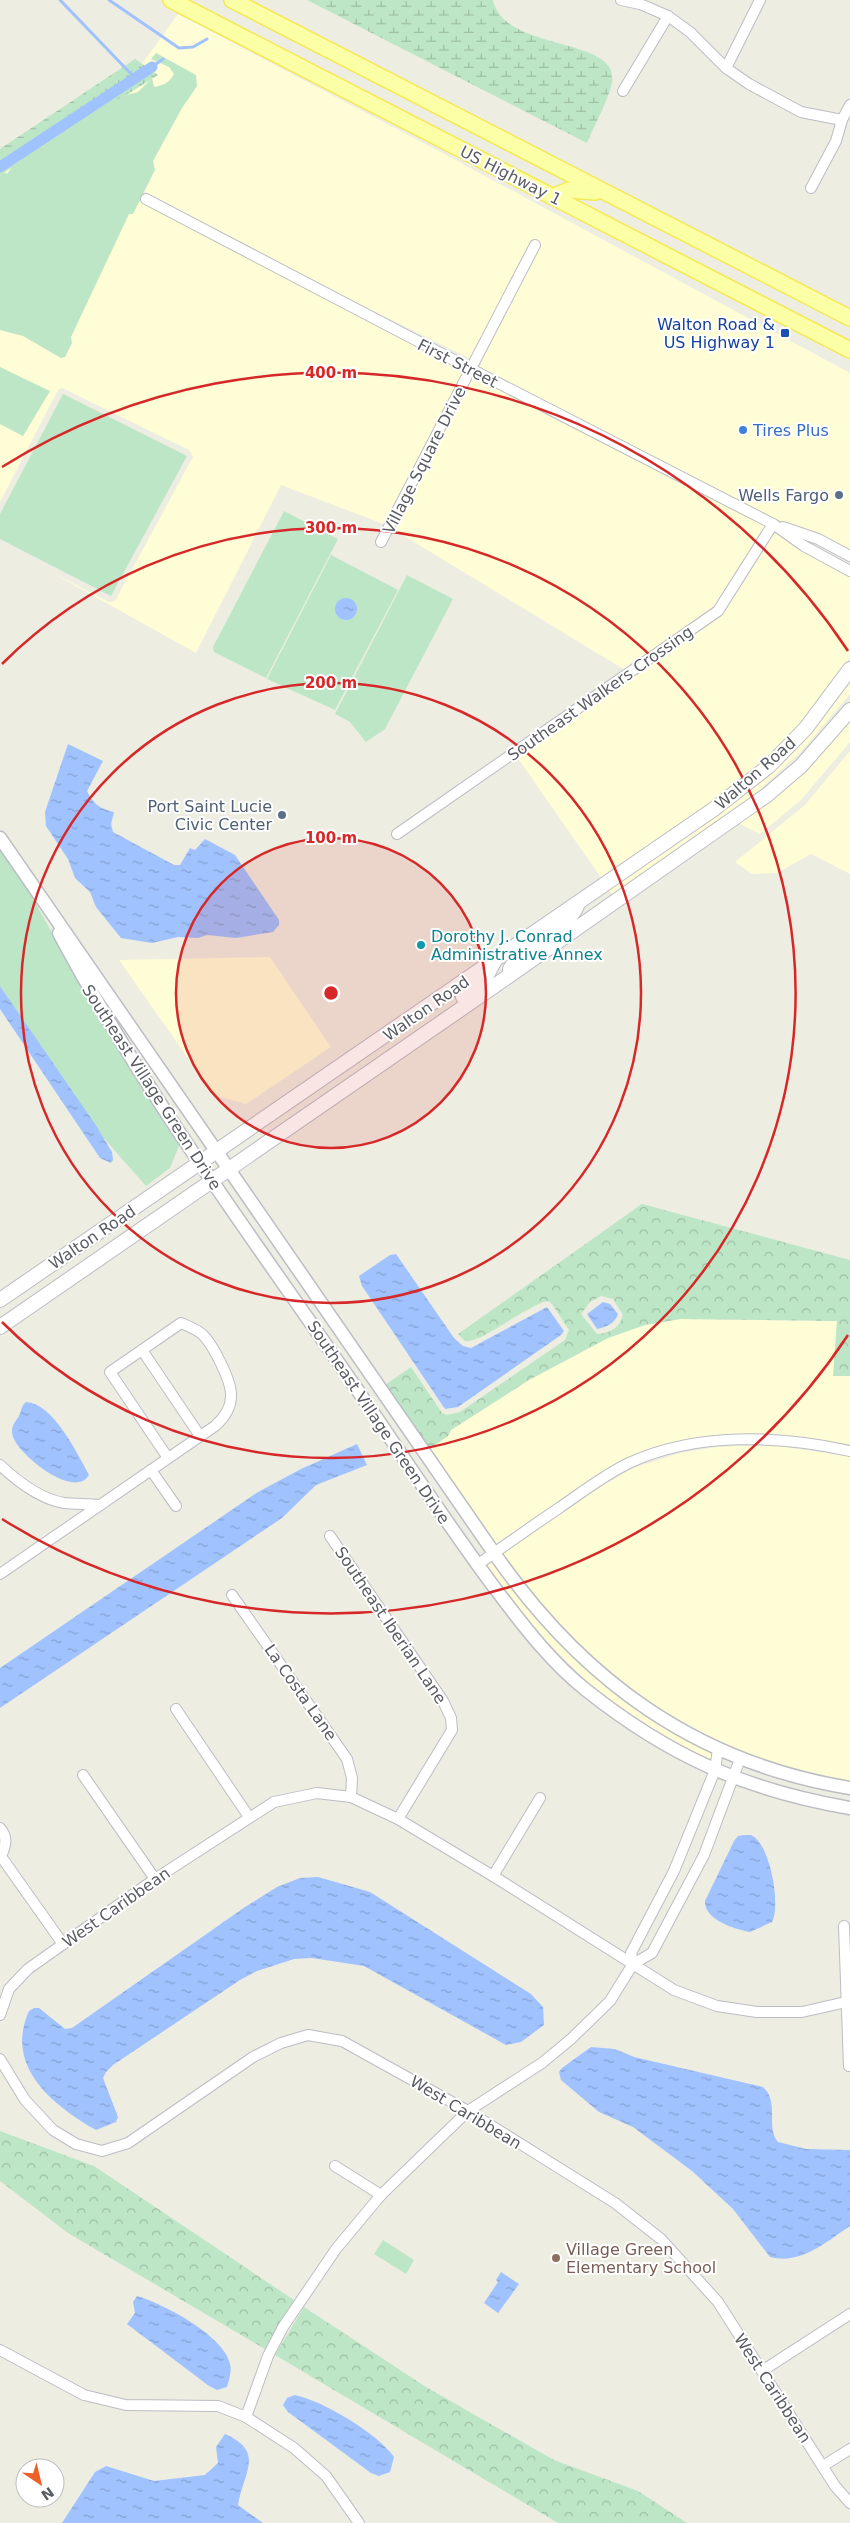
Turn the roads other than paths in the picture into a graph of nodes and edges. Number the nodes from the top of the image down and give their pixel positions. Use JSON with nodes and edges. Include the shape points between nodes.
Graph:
{"nodes":[{"id":1,"x":171,"y":0,"type":"edge"},
{"id":2,"x":232,"y":0,"type":"edge"},
{"id":3,"x":621,"y":0,"type":"edge"},
{"id":4,"x":760,"y":0,"type":"edge"},
{"id":5,"x":668,"y":16,"type":"junction"},
{"id":6,"x":726,"y":68,"type":"junction"},
{"id":7,"x":623,"y":91,"type":"dead end"},
{"id":8,"x":850,"y":105,"type":"edge"},
{"id":9,"x":842,"y":120,"type":"junction"},
{"id":10,"x":811,"y":188,"type":"dead end"},
{"id":11,"x":602,"y":192,"type":"junction"},
{"id":12,"x":552,"y":197,"type":"junction"},
{"id":13,"x":146,"y":199,"type":"dead end"},
{"id":14,"x":535,"y":245,"type":"dead end"},
{"id":15,"x":850,"y":318,"type":"edge"},
{"id":16,"x":850,"y":350,"type":"edge"},
{"id":17,"x":470,"y":369,"type":"junction"},
{"id":18,"x":773,"y":524,"type":"junction"},
{"id":19,"x":381,"y":542,"type":"dead end"},
{"id":20,"x":850,"y":556,"type":"edge"},
{"id":21,"x":850,"y":571,"type":"edge"},
{"id":22,"x":850,"y":669,"type":"edge"},
{"id":23,"x":850,"y":710,"type":"edge"},
{"id":24,"x":397,"y":834,"type":"dead end"},
{"id":25,"x":0,"y":838,"type":"edge"},
{"id":26,"x":36,"y":892,"type":"junction"},
{"id":27,"x":580,"y":901,"type":"junction"},
{"id":28,"x":496,"y":960,"type":"junction"},
{"id":29,"x":503,"y":980,"type":"junction"},
{"id":30,"x":416,"y":1039,"type":"junction"},
{"id":31,"x":218,"y":1152,"type":"junction"},
{"id":32,"x":200,"y":1164,"type":"junction"},
{"id":33,"x":230,"y":1169,"type":"junction"},
{"id":34,"x":212,"y":1180,"type":"junction"},
{"id":35,"x":0,"y":1300,"type":"edge"},
{"id":36,"x":0,"y":1326,"type":"edge"},
{"id":37,"x":142,"y":1350,"type":"junction"},
{"id":38,"x":200,"y":1436,"type":"junction"},
{"id":39,"x":850,"y":1451,"type":"edge"},
{"id":40,"x":168,"y":1458,"type":"junction"},
{"id":41,"x":0,"y":1465,"type":"edge"},
{"id":42,"x":151,"y":1470,"type":"junction"},
{"id":43,"x":100,"y":1505,"type":"junction"},
{"id":44,"x":176,"y":1506,"type":"dead end"},
{"id":45,"x":330,"y":1536,"type":"dead end"},
{"id":46,"x":494,"y":1554,"type":"junction"},
{"id":47,"x":478,"y":1565,"type":"junction"},
{"id":48,"x":0,"y":1574,"type":"edge"},
{"id":49,"x":232,"y":1595,"type":"dead end"},
{"id":50,"x":176,"y":1709,"type":"dead end"},
{"id":51,"x":718,"y":1749,"type":"junction"},
{"id":52,"x":740,"y":1759,"type":"junction"},
{"id":53,"x":715,"y":1770,"type":"junction"},
{"id":54,"x":83,"y":1775,"type":"dead end"},
{"id":55,"x":733,"y":1777,"type":"junction"},
{"id":56,"x":850,"y":1788,"type":"edge"},
{"id":57,"x":351,"y":1797,"type":"junction"},
{"id":58,"x":540,"y":1798,"type":"dead end"},
{"id":59,"x":850,"y":1808,"type":"edge"},
{"id":60,"x":249,"y":1816,"type":"junction"},
{"id":61,"x":398,"y":1819,"type":"junction"},
{"id":62,"x":0,"y":1828,"type":"edge"},
{"id":63,"x":1,"y":1855,"type":"edge"},
{"id":64,"x":493,"y":1876,"type":"junction"},
{"id":65,"x":155,"y":1879,"type":"junction"},
{"id":66,"x":844,"y":1926,"type":"dead end"},
{"id":67,"x":63,"y":1944,"type":"junction"},
{"id":68,"x":633,"y":1964,"type":"junction"},
{"id":69,"x":848,"y":2001,"type":"edge"},
{"id":70,"x":0,"y":2015,"type":"edge"},
{"id":71,"x":0,"y":2059,"type":"edge"},
{"id":72,"x":849,"y":2066,"type":"edge"},
{"id":73,"x":468,"y":2111,"type":"junction"},
{"id":74,"x":335,"y":2166,"type":"dead end"},
{"id":75,"x":381,"y":2195,"type":"junction"},
{"id":76,"x":850,"y":2314,"type":"edge"},
{"id":77,"x":0,"y":2350,"type":"edge"},
{"id":78,"x":762,"y":2371,"type":"junction"},
{"id":79,"x":246,"y":2417,"type":"junction"},
{"id":80,"x":850,"y":2449,"type":"edge"},
{"id":81,"x":823,"y":2466,"type":"junction"},
{"id":82,"x":850,"y":2503,"type":"edge"},
{"id":83,"x":359,"y":2523,"type":"edge"}],
"edges":[{"from":1,"to":12,"type":"main road","name":"US Highway 1"},
{"from":2,"to":11,"type":"main road","name":"US Highway 1"},
{"from":3,"to":5,"type":"street"},
{"from":4,"to":6,"type":"street"},
{"from":5,"to":6,"type":"street","via":[[690,32]]},
{"from":5,"to":7,"type":"street"},
{"from":6,"to":9,"type":"street","via":[[801,112]]},
{"from":8,"to":9,"type":"street"},
{"from":9,"to":10,"type":"street","via":[[836,141]]},
{"from":11,"to":12,"type":"main road","via":[[569,190]]},
{"from":11,"to":15,"type":"main road","name":"US Highway 1"},
{"from":12,"to":16,"type":"main road","name":"US Highway 1"},
{"from":13,"to":17,"type":"street","name":"First Street"},
{"from":14,"to":17,"type":"street","name":"Village Square Drive"},
{"from":17,"to":18,"type":"street","name":"First Street"},
{"from":17,"to":19,"type":"street","name":"Village Square Drive"},
{"from":18,"to":20,"type":"street","name":"First Street","via":[[818,539]]},
{"from":18,"to":21,"type":"street","name":"First Street","via":[[804,546]]},
{"from":18,"to":24,"type":"street","name":"Southeast Walkers Crossing","via":[[718,610]]},
{"from":22,"to":27,"type":"main road","name":"Walton Road","via":[[806,728],[768,766],[714,809]]},
{"from":23,"to":29,"type":"main road","name":"Walton Road","via":[[801,766],[767,795]]},
{"from":25,"to":26,"type":"street","name":"Southeast Village Green Drive"},
{"from":26,"to":31,"type":"street","name":"Southeast Village Green Drive"},
{"from":26,"to":32,"type":"street","name":"Southeast Village Green Drive","via":[[88,988]]},
{"from":27,"to":28,"type":"main road","name":"Walton Road"},
{"from":27,"to":29,"type":"main road","via":[[566,923],[514,962]]},
{"from":28,"to":30,"type":"main road","via":[[485,979],[430,1023]]},
{"from":28,"to":31,"type":"main road","name":"Walton Road"},
{"from":29,"to":30,"type":"main road","name":"Walton Road"},
{"from":30,"to":33,"type":"main road","name":"Walton Road"},
{"from":31,"to":32,"type":"main road","name":"Walton Road"},
{"from":31,"to":33,"type":"street","name":"Southeast Village Green Drive"},
{"from":32,"to":34,"type":"street","name":"Southeast Village Green Drive"},
{"from":32,"to":35,"type":"main road","name":"Walton Road"},
{"from":33,"to":34,"type":"main road","name":"Walton Road"},
{"from":33,"to":46,"type":"street","name":"Southeast Village Green Drive"},
{"from":34,"to":36,"type":"main road","name":"Walton Road"},
{"from":34,"to":47,"type":"street","name":"Southeast Village Green Drive"},
{"from":37,"to":38,"type":"street"},
{"from":37,"to":38,"type":"street","via":[[181,1323],[202,1334],[220,1361],[232,1394],[223,1419]]},
{"from":37,"to":40,"type":"street","via":[[110,1372]]},
{"from":38,"to":40,"type":"street"},
{"from":39,"to":46,"type":"street","via":[[773,1440],[726,1440],[678,1447],[630,1463],[606,1476]]},
{"from":40,"to":42,"type":"street"},
{"from":41,"to":43,"type":"street","via":[[10,1475],[50,1499]]},
{"from":42,"to":43,"type":"street"},
{"from":42,"to":44,"type":"street"},
{"from":43,"to":48,"type":"street"},
{"from":45,"to":61,"type":"street","name":"Southeast Iberian Lane","via":[[452,1718],[449,1737]]},
{"from":46,"to":47,"type":"street"},
{"from":46,"to":51,"type":"street","name":"Southeast Village Green Drive","via":[[536,1610],[583,1659],[630,1699]]},
{"from":47,"to":53,"type":"street","name":"Southeast Village Green Drive","via":[[537,1643],[584,1688],[644,1732]]},
{"from":49,"to":57,"type":"street","name":"La Costa Lane","via":[[346,1759],[352,1778]]},
{"from":50,"to":60,"type":"street"},
{"from":51,"to":52,"type":"street","name":"Southeast Village Green Drive"},
{"from":51,"to":53,"type":"street"},
{"from":52,"to":55,"type":"street"},
{"from":52,"to":56,"type":"street","name":"Southeast Village Green Drive","via":[[781,1773]]},
{"from":53,"to":55,"type":"street","name":"Southeast Village Green Drive"},
{"from":53,"to":68,"type":"street","via":[[674,1871],[631,1953]]},
{"from":54,"to":65,"type":"street"},
{"from":55,"to":59,"type":"street","name":"Southeast Village Green Drive","via":[[802,1800]]},
{"from":55,"to":68,"type":"street","via":[[704,1855],[652,1953]]},
{"from":57,"to":60,"type":"street","name":"West Caribbean","via":[[317,1792],[298,1795],[274,1802]]},
{"from":57,"to":61,"type":"street","name":"West Caribbean"},
{"from":58,"to":64,"type":"street"},
{"from":60,"to":65,"type":"street","name":"West Caribbean"},
{"from":61,"to":64,"type":"street","name":"West Caribbean"},
{"from":62,"to":63,"type":"street","via":[[6,1837]]},
{"from":63,"to":67,"type":"street"},
{"from":64,"to":68,"type":"street","name":"West Caribbean"},
{"from":65,"to":67,"type":"street","name":"West Caribbean"},
{"from":66,"to":69,"type":"street"},
{"from":67,"to":70,"type":"street","name":"West Caribbean","via":[[17,1979],[9,1989]]},
{"from":68,"to":69,"type":"street","name":"West Caribbean","via":[[674,1990],[716,2006],[780,2013],[802,2012]]},
{"from":68,"to":73,"type":"street","via":[[610,2001],[571,2040]]},
{"from":69,"to":72,"type":"street"},
{"from":71,"to":73,"type":"street","name":"West Caribbean","via":[[25,2100],[54,2130],[76,2144],[102,2151],[128,2143],[253,2057],[281,2043],[308,2035],[342,2041]]},
{"from":73,"to":75,"type":"street"},
{"from":73,"to":78,"type":"street","name":"West Caribbean","via":[[615,2203],[661,2239],[718,2302]]},
{"from":74,"to":75,"type":"street"},
{"from":75,"to":79,"type":"street","via":[[336,2249],[283,2327],[268,2356]]},
{"from":76,"to":78,"type":"street"},
{"from":77,"to":79,"type":"street","via":[[84,2395],[126,2405],[218,2406]]},
{"from":78,"to":81,"type":"street","name":"West Caribbean"},
{"from":79,"to":83,"type":"street","via":[[294,2448],[326,2476]]},
{"from":80,"to":81,"type":"street"},
{"from":81,"to":82,"type":"street","name":"West Caribbean"}]}
